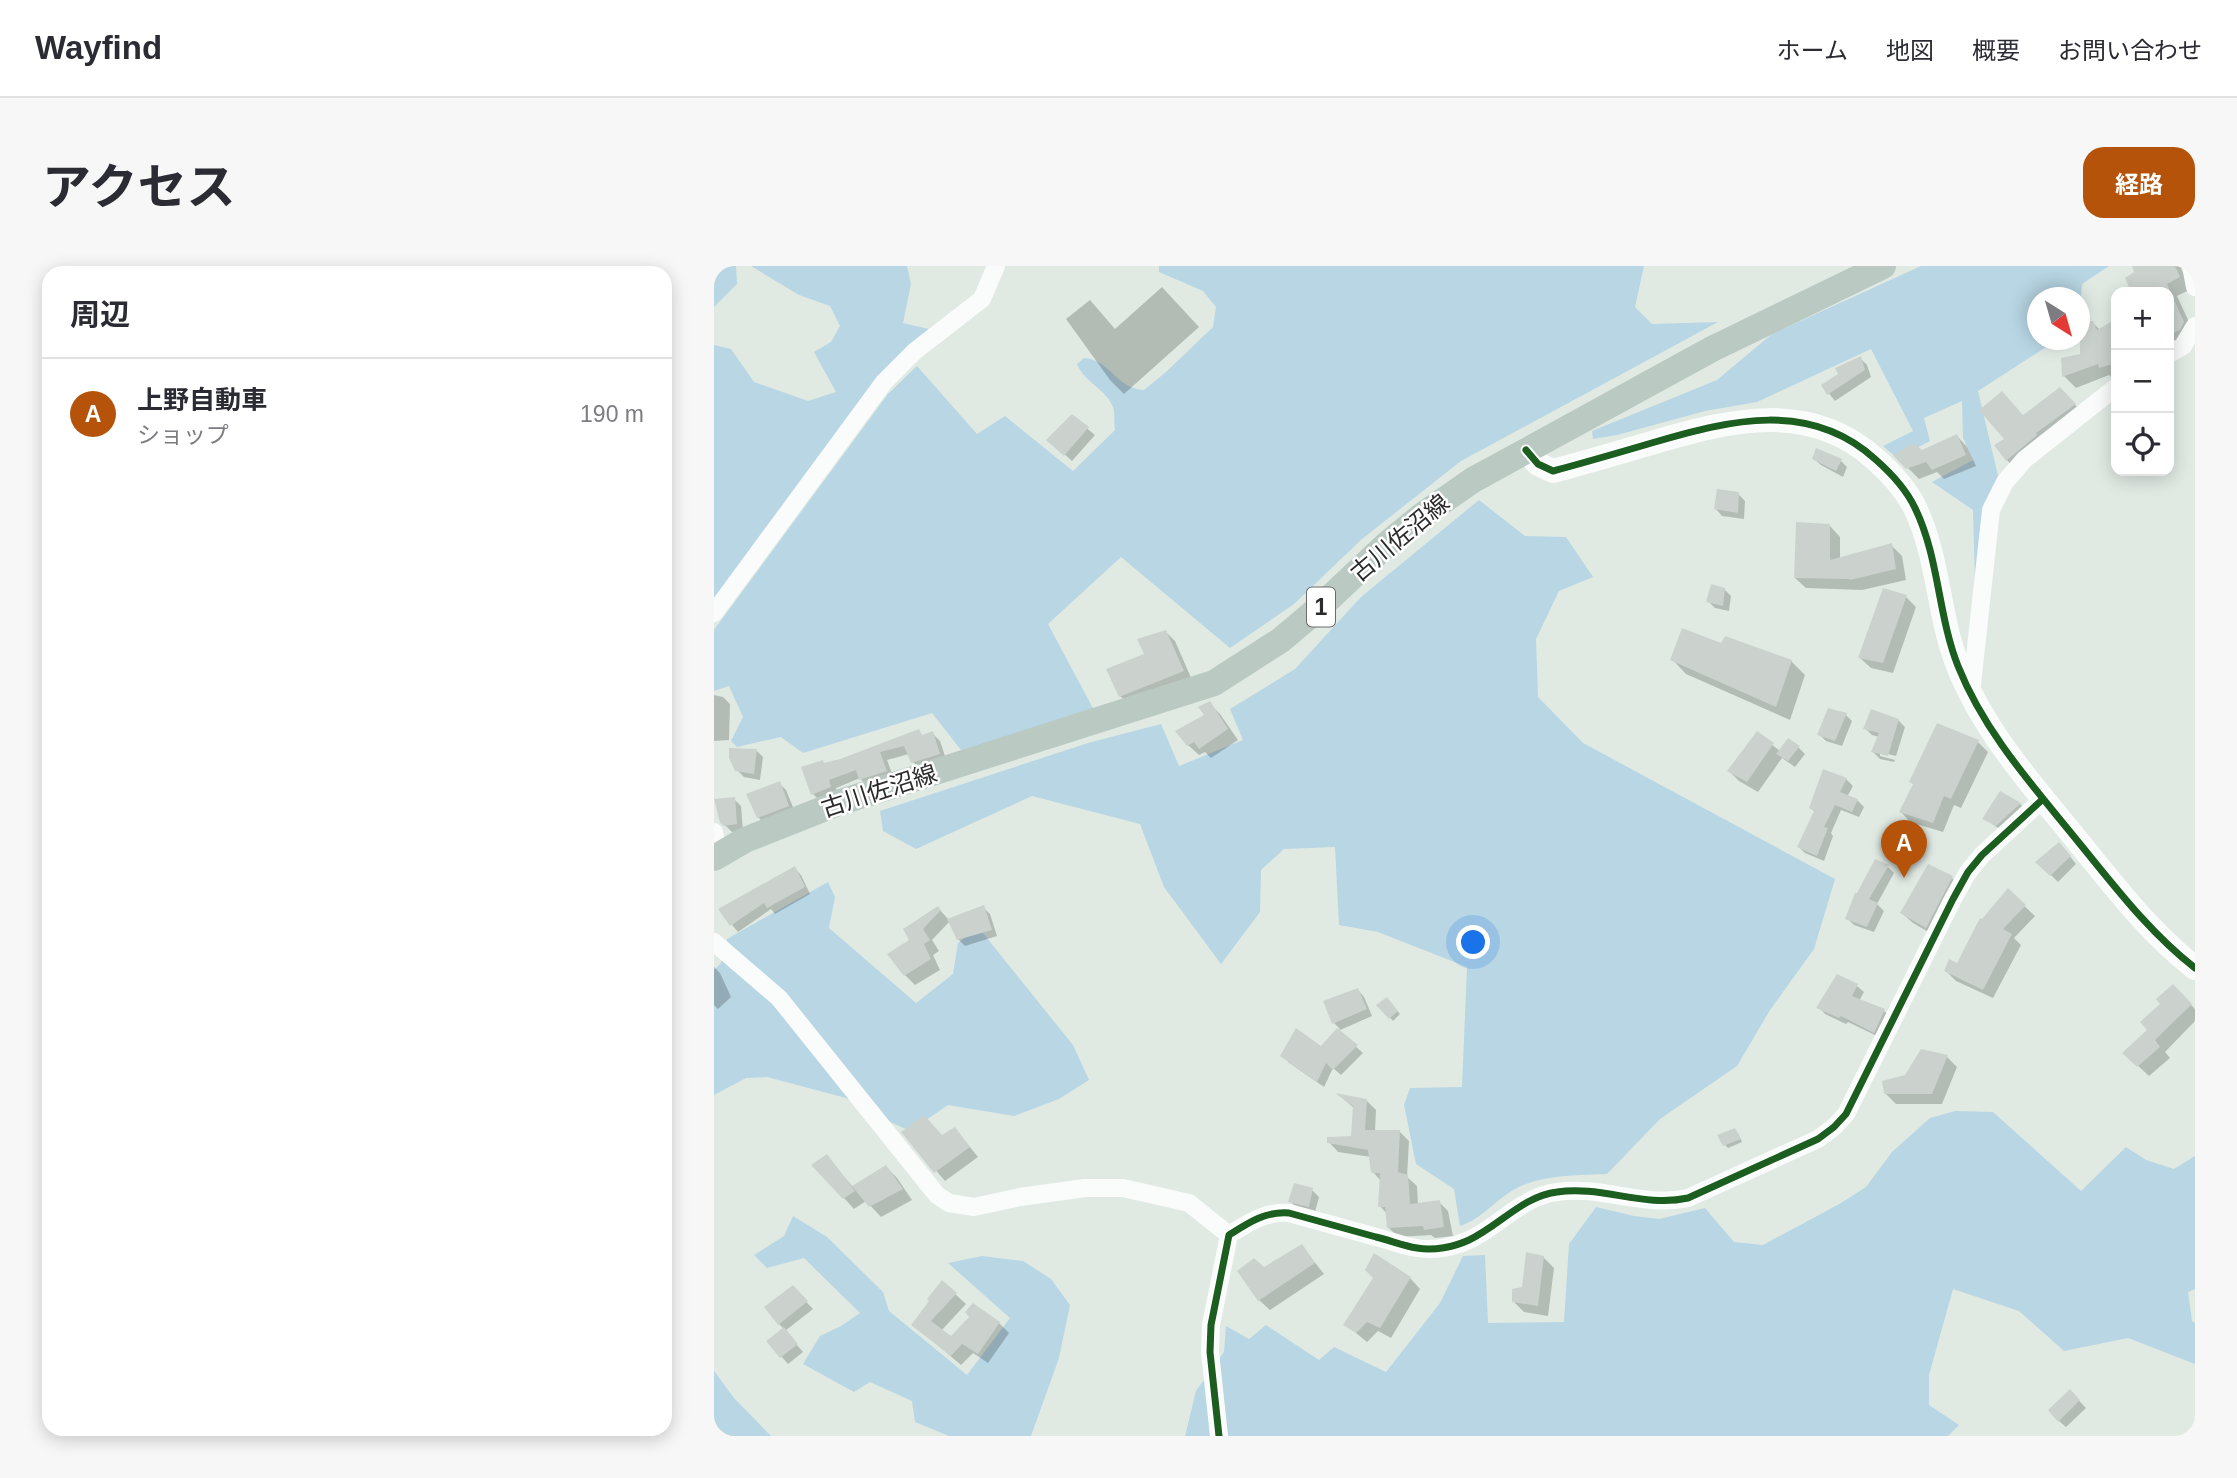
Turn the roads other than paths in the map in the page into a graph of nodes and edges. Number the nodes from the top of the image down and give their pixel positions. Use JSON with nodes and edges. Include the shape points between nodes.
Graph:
{"nodes":[{"id":1,"x":996,"y":266,"type":"edge"},
{"id":2,"x":1884,"y":266,"type":"edge"},
{"id":3,"x":2191,"y":266,"type":"edge"},
{"id":4,"x":2195,"y":287,"type":"edge"},
{"id":5,"x":2195,"y":326,"type":"edge"},
{"id":6,"x":2174,"y":352,"type":"edge"},
{"id":7,"x":2111,"y":391,"type":"edge"},
{"id":8,"x":1526,"y":450,"type":"junction"},
{"id":9,"x":714,"y":613,"type":"edge"},
{"id":10,"x":1971,"y":696,"type":"junction"},
{"id":11,"x":2043,"y":799,"type":"junction"},
{"id":12,"x":716,"y":848,"type":"edge"},
{"id":13,"x":714,"y":942,"type":"edge"},
{"id":14,"x":2195,"y":968,"type":"edge"},
{"id":15,"x":1229,"y":1235,"type":"junction"},
{"id":16,"x":1219,"y":1436,"type":"edge"}],
"edges":[{"from":1,"to":9,"type":"street","via":[[982,299],[915,351],[884,382]]},
{"from":2,"to":8,"type":"main road","name":"古川佐沼線","number":"1","via":[[1760,324]]},
{"from":3,"to":4,"type":"street"},
{"from":5,"to":6,"type":"street"},
{"from":7,"to":10,"type":"street","via":[[2025,459],[2005,482],[1991,510]]},
{"from":8,"to":10,"type":"street","via":[[1538,464],[1553,471],[1729,422],[1795,421],[1843,437],[1885,468],[1915,508],[1949,637]]},
{"from":8,"to":12,"type":"main road","name":"古川佐沼線","number":"1","via":[[1420,517],[1281,640],[1214,683],[841,802]]},
{"from":10,"to":11,"type":"street"},
{"from":11,"to":14,"type":"street","via":[[2138,914]]},
{"from":11,"to":15,"type":"street","via":[[1968,872],[1846,1114],[1818,1139],[1688,1198],[1655,1202],[1574,1190],[1546,1194],[1450,1247],[1417,1248],[1276,1212]]},
{"from":13,"to":15,"type":"street","via":[[779,998],[937,1195],[949,1203],[974,1207],[1108,1186],[1189,1203]]},
{"from":15,"to":16,"type":"street","via":[[1211,1325]]}]}
